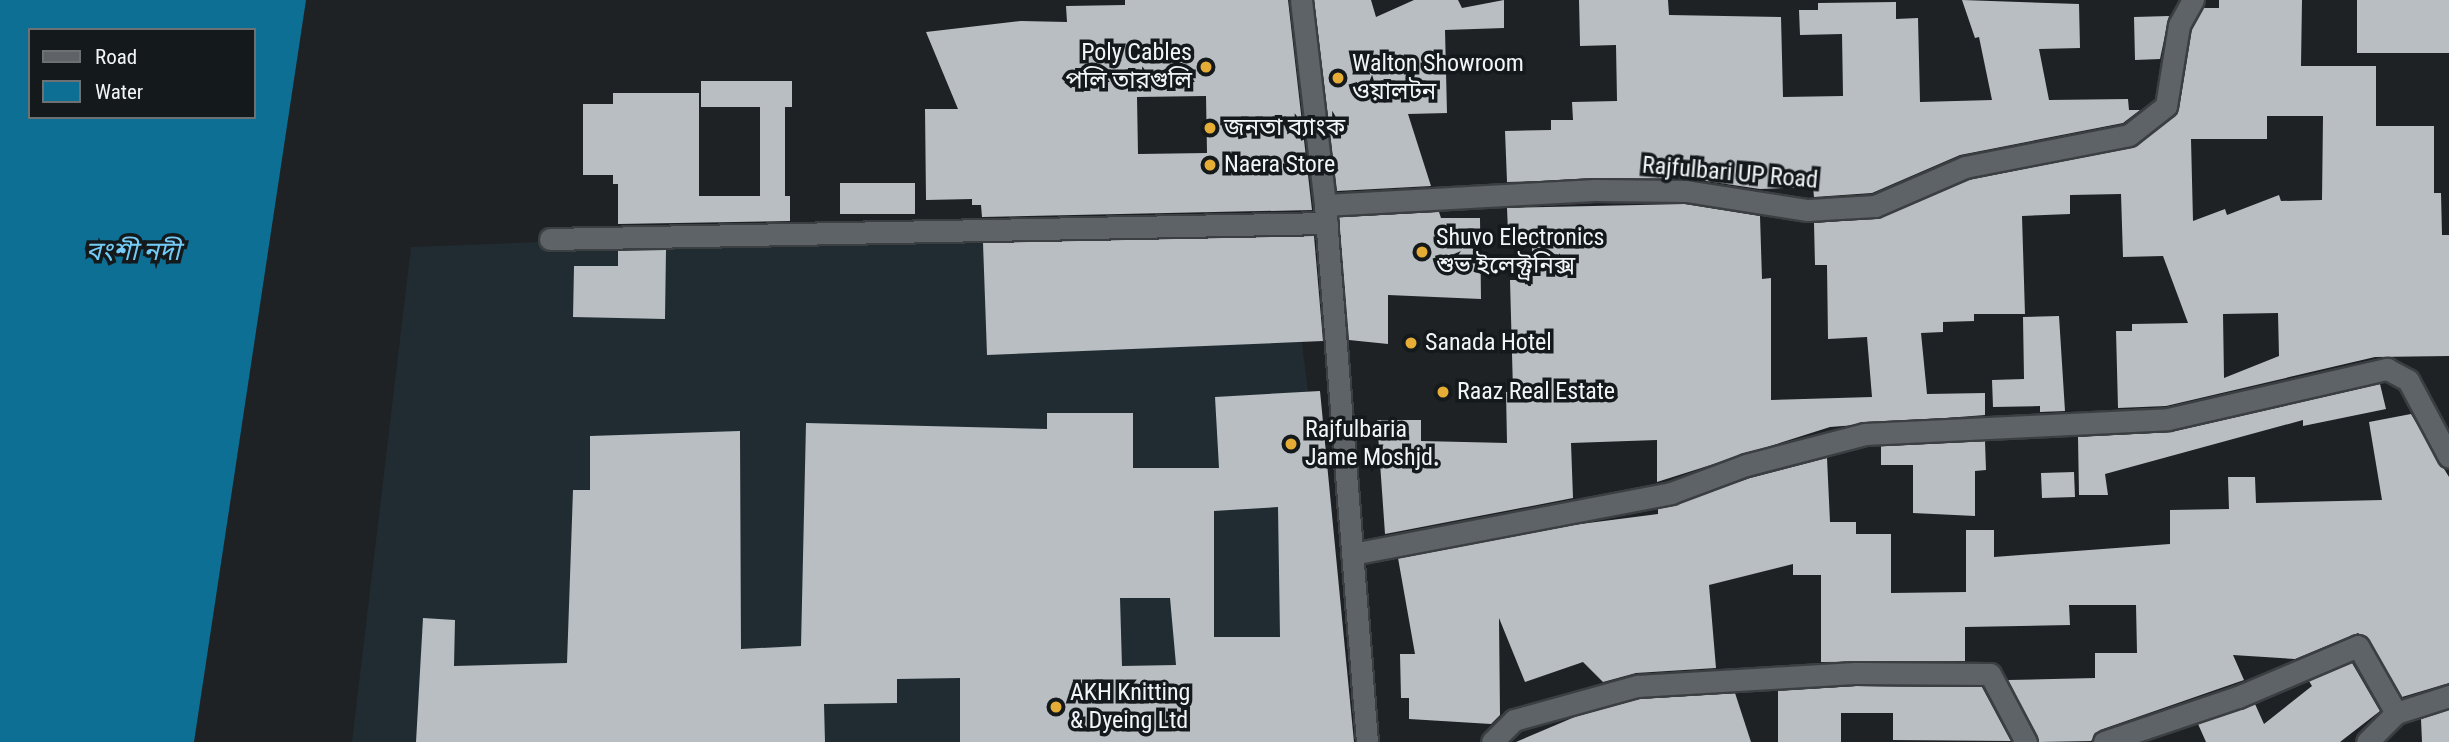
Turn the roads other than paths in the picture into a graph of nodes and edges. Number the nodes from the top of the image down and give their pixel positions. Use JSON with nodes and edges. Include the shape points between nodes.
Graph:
{"nodes":[{"id":1,"x":1301,"y":0,"type":"edge"},
{"id":2,"x":2193,"y":0,"type":"edge"},
{"id":3,"x":1326,"y":214,"type":"junction"},
{"id":4,"x":550,"y":239,"type":"dead end"},
{"id":5,"x":2449,"y":457,"type":"edge"},
{"id":6,"x":1352,"y":554,"type":"junction"},
{"id":7,"x":2449,"y":696,"type":"edge"},
{"id":8,"x":2396,"y":713,"type":"junction"},
{"id":9,"x":1367,"y":742,"type":"edge"},
{"id":10,"x":1492,"y":742,"type":"edge"},
{"id":11,"x":2026,"y":742,"type":"edge"},
{"id":12,"x":2104,"y":742,"type":"edge"},
{"id":13,"x":2367,"y":742,"type":"edge"}],
"edges":[{"from":1,"to":3,"type":"street"},
{"from":2,"to":3,"type":"street","name":"Rajfulbari UP Road","via":[[2179,25],[2166,106],[2129,135],[1965,167],[1875,206],[1808,210],[1686,191],[1621,190]]},
{"from":3,"to":4,"type":"street","name":"Rajfulbari UP Road"},
{"from":3,"to":6,"type":"street"},
{"from":5,"to":6,"type":"street","via":[[2408,380],[2387,369],[2168,419],[1865,434],[1746,465],[1671,493]]},
{"from":6,"to":9,"type":"street"},
{"from":7,"to":8,"type":"street"},
{"from":8,"to":12,"type":"street","via":[[2358,646],[2238,697]]},
{"from":8,"to":13,"type":"street"},
{"from":10,"to":11,"type":"street","via":[[1514,720],[1637,686],[1855,673],[1990,674]]}]}
